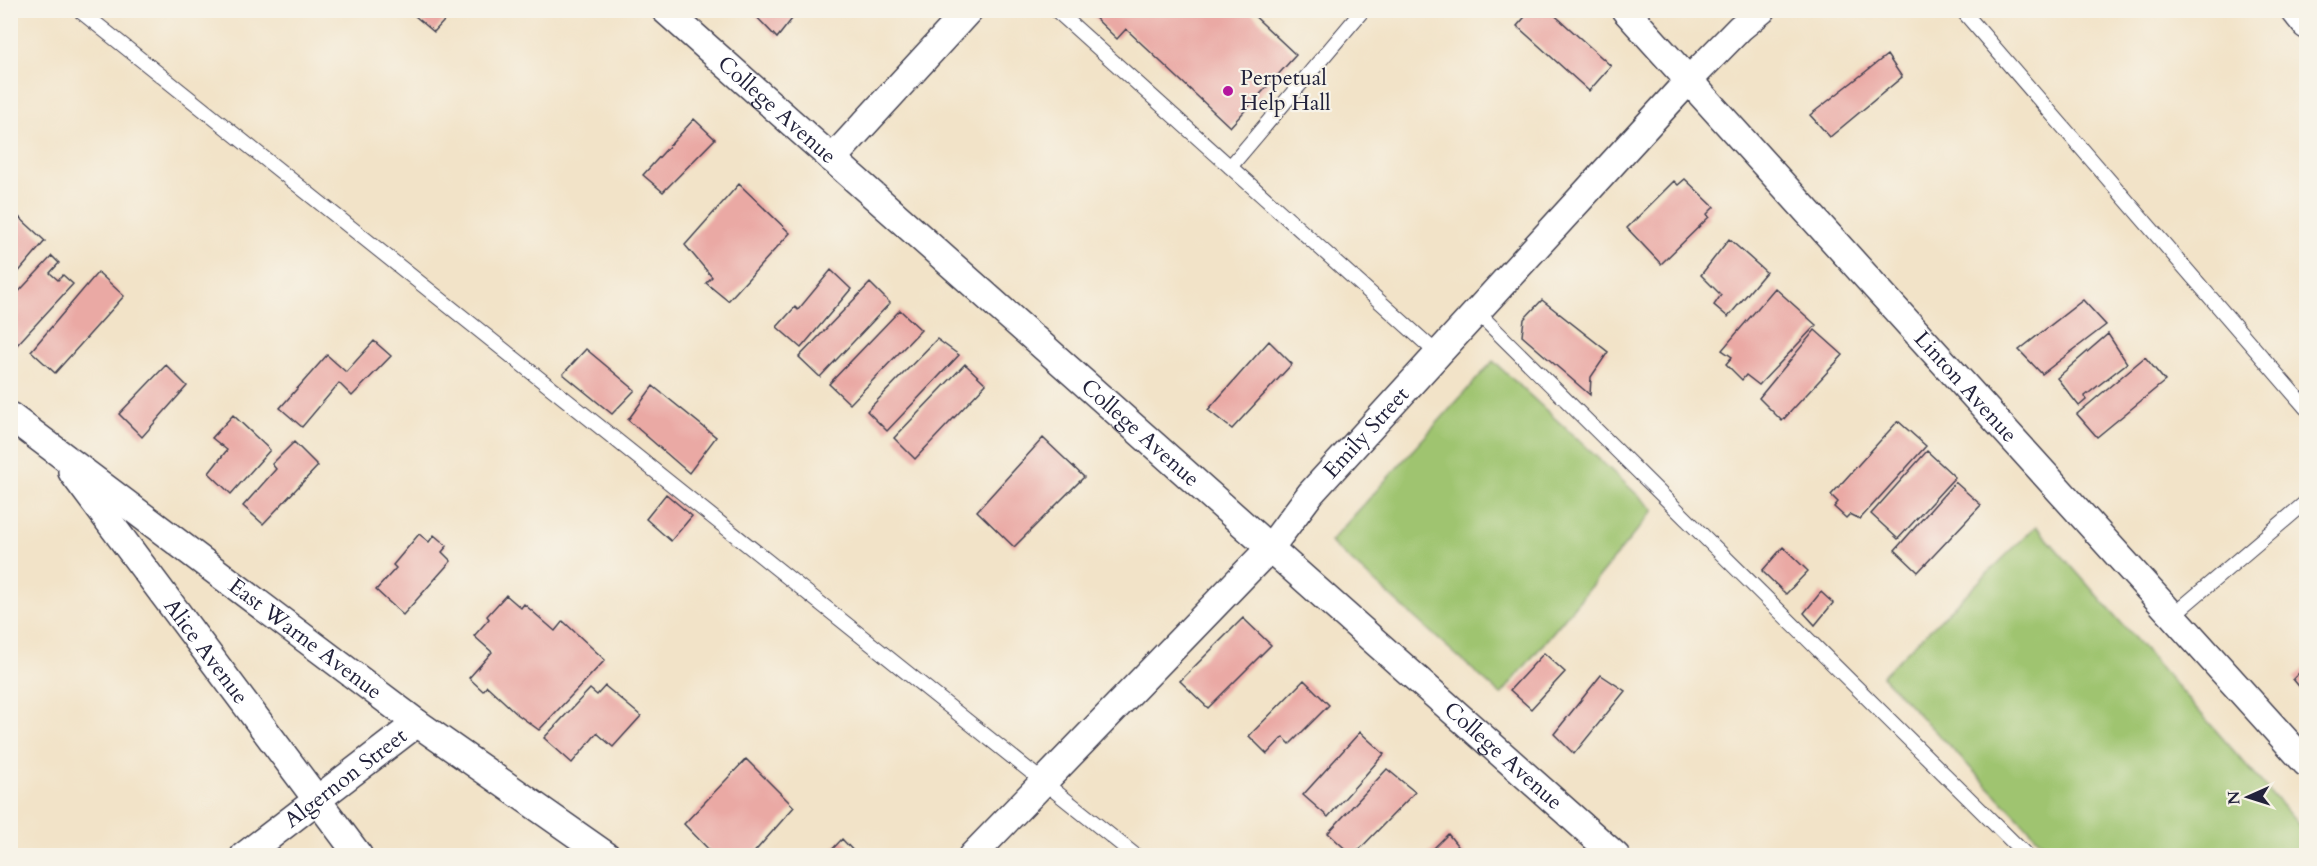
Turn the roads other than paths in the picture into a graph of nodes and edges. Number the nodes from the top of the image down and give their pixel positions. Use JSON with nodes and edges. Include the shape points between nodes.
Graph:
{"nodes":[{"id":1,"x":79,"y":10,"type":"edge"},
{"id":2,"x":665,"y":10,"type":"edge"},
{"id":3,"x":969,"y":10,"type":"edge"},
{"id":4,"x":1056,"y":10,"type":"edge"},
{"id":5,"x":1363,"y":10,"type":"edge"},
{"id":6,"x":1625,"y":10,"type":"edge"},
{"id":7,"x":1762,"y":10,"type":"edge"},
{"id":8,"x":1962,"y":10,"type":"edge"},
{"id":9,"x":2294,"y":10,"type":"edge"},
{"id":10,"x":2307,"y":26,"type":"edge"},
{"id":11,"x":1689,"y":80,"type":"junction"},
{"id":12,"x":832,"y":159,"type":"junction"},
{"id":13,"x":1230,"y":167,"type":"junction"},
{"id":14,"x":1477,"y":312,"type":"junction"},
{"id":15,"x":1438,"y":354,"type":"junction"},
{"id":16,"x":2307,"y":408,"type":"edge"},
{"id":17,"x":10,"y":416,"type":"edge"},
{"id":18,"x":54,"y":447,"type":"junction"},
{"id":19,"x":2307,"y":502,"type":"edge"},
{"id":20,"x":1270,"y":548,"type":"junction"},
{"id":21,"x":2173,"y":615,"type":"junction"},
{"id":22,"x":417,"y":723,"type":"junction"},
{"id":23,"x":2307,"y":763,"type":"edge"},
{"id":24,"x":1043,"y":782,"type":"junction"},
{"id":25,"x":316,"y":800,"type":"junction"},
{"id":26,"x":244,"y":855,"type":"edge"},
{"id":27,"x":359,"y":855,"type":"edge"},
{"id":28,"x":608,"y":855,"type":"edge"},
{"id":29,"x":972,"y":855,"type":"edge"},
{"id":30,"x":1136,"y":855,"type":"edge"},
{"id":31,"x":1616,"y":855,"type":"edge"},
{"id":32,"x":2027,"y":855,"type":"edge"}],
"edges":[{"from":1,"to":24,"type":"lane"},
{"from":2,"to":12,"type":"street","name":"College Avenue"},
{"from":3,"to":12,"type":"street"},
{"from":4,"to":13,"type":"lane"},
{"from":5,"to":13,"type":"lane"},
{"from":6,"to":11,"type":"street","name":"Linton Avenue"},
{"from":7,"to":11,"type":"street","name":"Emily Street"},
{"from":8,"to":16,"type":"lane"},
{"from":9,"to":10,"type":"street"},
{"from":11,"to":14,"type":"street","name":"Emily Street"},
{"from":11,"to":21,"type":"street","name":"Linton Avenue"},
{"from":12,"to":20,"type":"street","name":"College Avenue"},
{"from":13,"to":15,"type":"lane"},
{"from":14,"to":15,"type":"street","name":"Emily Street"},
{"from":14,"to":32,"type":"lane"},
{"from":15,"to":20,"type":"street","name":"Emily Street","via":[[1311,493]]},
{"from":17,"to":18,"type":"street","name":"East Warne Avenue"},
{"from":18,"to":22,"type":"street","name":"East Warne Avenue"},
{"from":18,"to":25,"type":"street","name":"Alice Avenue"},
{"from":19,"to":21,"type":"lane"},
{"from":20,"to":24,"type":"street","name":"Emily Street"},
{"from":20,"to":31,"type":"street","name":"College Avenue"},
{"from":21,"to":23,"type":"street","name":"Linton Avenue"},
{"from":22,"to":25,"type":"street","name":"Algernon Street"},
{"from":22,"to":28,"type":"street","name":"East Warne Avenue"},
{"from":24,"to":29,"type":"street","name":"Emily Street"},
{"from":24,"to":30,"type":"lane"},
{"from":25,"to":26,"type":"street","name":"Algernon Street"},
{"from":25,"to":27,"type":"street","name":"Alice Avenue"}]}
